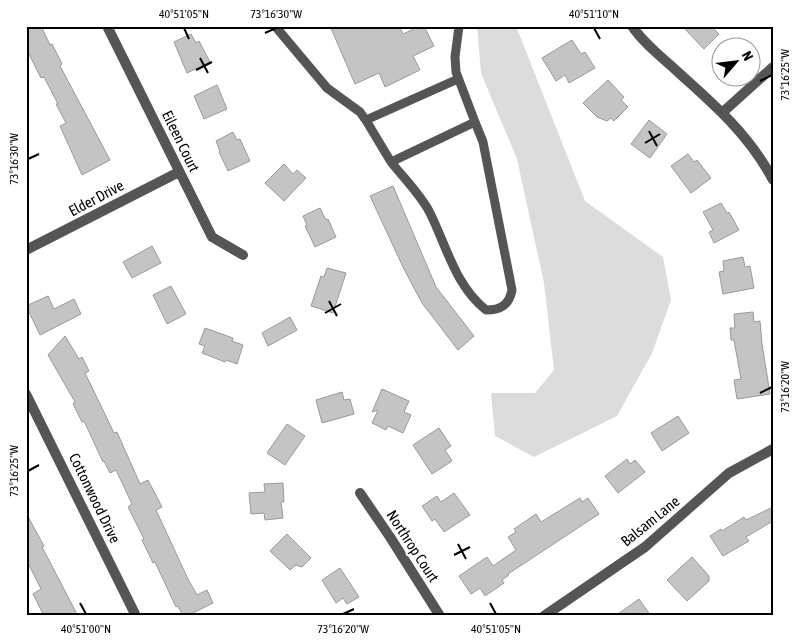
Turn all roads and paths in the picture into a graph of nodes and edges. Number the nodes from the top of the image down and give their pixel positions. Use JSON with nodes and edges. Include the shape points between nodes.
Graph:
{"nodes":[{"id":1,"x":107,"y":26,"type":"edge"},
{"id":2,"x":275,"y":26,"type":"edge"},
{"id":3,"x":459,"y":26,"type":"edge"},
{"id":4,"x":632,"y":26,"type":"edge"},
{"id":5,"x":773,"y":68,"type":"edge"},
{"id":6,"x":458,"y":79,"type":"junction"},
{"id":7,"x":723,"y":112,"type":"junction"},
{"id":8,"x":366,"y":120,"type":"junction"},
{"id":9,"x":475,"y":122,"type":"junction"},
{"id":10,"x":391,"y":162,"type":"junction"},
{"id":11,"x":179,"y":172,"type":"junction"},
{"id":12,"x":773,"y":180,"type":"edge"},
{"id":13,"x":26,"y":250,"type":"edge"},
{"id":14,"x":243,"y":254,"type":"dead end"},
{"id":15,"x":26,"y":394,"type":"edge"},
{"id":16,"x":773,"y":449,"type":"edge"},
{"id":17,"x":360,"y":493,"type":"dead end"},
{"id":18,"x":136,"y":616,"type":"edge"},
{"id":19,"x":440,"y":616,"type":"edge"},
{"id":20,"x":544,"y":616,"type":"edge"}],
"edges":[{"from":1,"to":11,"type":"street","name":"Eileen Court"},
{"from":2,"to":8,"type":"lane","via":[[327,88]]},
{"from":3,"to":6,"type":"lane","via":[[455,57]]},
{"from":4,"to":7,"type":"street"},
{"from":5,"to":7,"type":"street"},
{"from":6,"to":8,"type":"lane"},
{"from":6,"to":9,"type":"lane"},
{"from":7,"to":12,"type":"street","via":[[755,149]]},
{"from":8,"to":10,"type":"lane"},
{"from":9,"to":10,"type":"lane"},
{"from":9,"to":10,"type":"lane","via":[[483,142],[512,290],[510,300],[501,308],[486,310],[469,293],[428,209]]},
{"from":11,"to":13,"type":"street","name":"Elder Drive"},
{"from":11,"to":14,"type":"street","name":"Eileen Court","via":[[212,237]]},
{"from":15,"to":18,"type":"street","name":"Cottonwood Drive"},
{"from":16,"to":20,"type":"street","name":"Balsam Lane","via":[[729,473],[645,547]]},
{"from":17,"to":19,"type":"street","name":"Northrop Court"}]}
